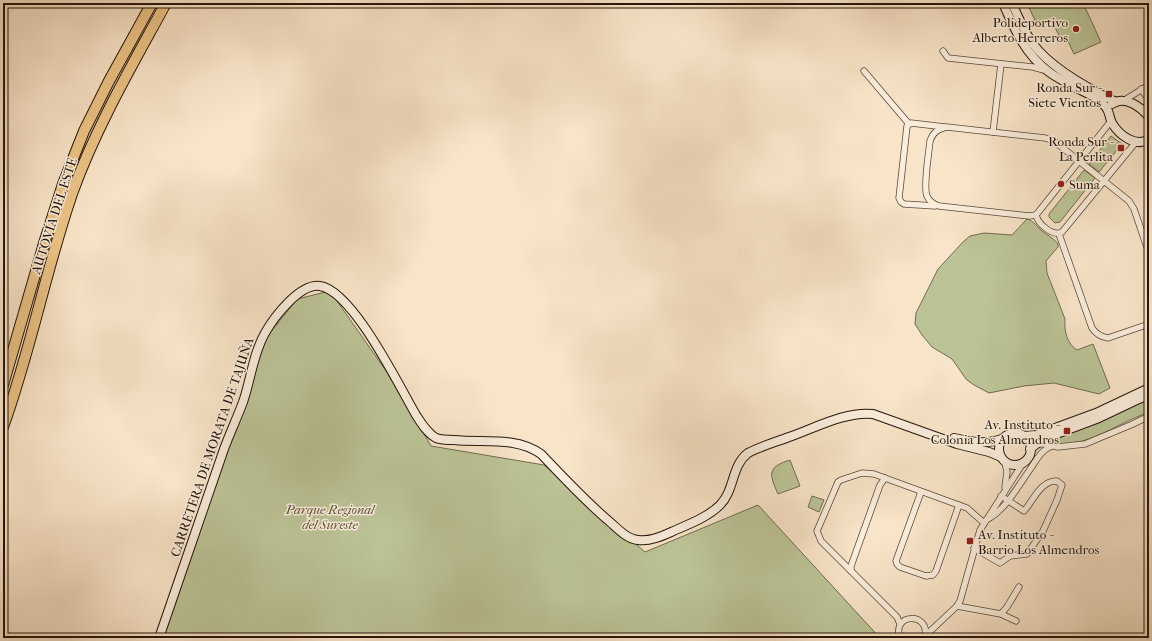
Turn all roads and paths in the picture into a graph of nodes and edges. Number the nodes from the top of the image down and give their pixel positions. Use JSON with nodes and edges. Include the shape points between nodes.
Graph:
{"nodes":[{"id":1,"x":152,"y":3,"type":"edge"},
{"id":2,"x":166,"y":3,"type":"edge"},
{"id":3,"x":1004,"y":3,"type":"edge"},
{"id":4,"x":1012,"y":3,"type":"edge"},
{"id":5,"x":943,"y":51,"type":"dead end"},
{"id":6,"x":1001,"y":64,"type":"junction"},
{"id":7,"x":864,"y":71,"type":"dead end"},
{"id":8,"x":1048,"y":71,"type":"junction"},
{"id":9,"x":1149,"y":85,"type":"edge"},
{"id":10,"x":1141,"y":89,"type":"junction"},
{"id":11,"x":1149,"y":100,"type":"edge"},
{"id":12,"x":1120,"y":101,"type":"junction"},
{"id":13,"x":1108,"y":112,"type":"junction"},
{"id":14,"x":1149,"y":117,"type":"edge"},
{"id":15,"x":1110,"y":121,"type":"junction"},
{"id":16,"x":909,"y":124,"type":"junction"},
{"id":17,"x":947,"y":127,"type":"junction"},
{"id":18,"x":993,"y":132,"type":"junction"},
{"id":19,"x":1148,"y":141,"type":"edge"},
{"id":20,"x":1136,"y":142,"type":"junction"},
{"id":21,"x":1079,"y":161,"type":"junction"},
{"id":22,"x":1104,"y":180,"type":"junction"},
{"id":23,"x":939,"y":206,"type":"junction"},
{"id":24,"x":1036,"y":215,"type":"junction"},
{"id":25,"x":1059,"y":234,"type":"junction"},
{"id":26,"x":1149,"y":253,"type":"edge"},
{"id":27,"x":1149,"y":324,"type":"edge"},
{"id":28,"x":3,"y":385,"type":"edge"},
{"id":29,"x":1149,"y":388,"type":"edge"},
{"id":30,"x":1149,"y":396,"type":"edge"},
{"id":31,"x":1149,"y":416,"type":"edge"},
{"id":32,"x":3,"y":427,"type":"edge"},
{"id":33,"x":919,"y":430,"type":"junction"},
{"id":34,"x":1024,"y":436,"type":"junction"},
{"id":35,"x":1004,"y":438,"type":"junction"},
{"id":36,"x":1034,"y":446,"type":"junction"},
{"id":37,"x":1052,"y":446,"type":"junction"},
{"id":38,"x":1003,"y":459,"type":"junction"},
{"id":39,"x":1023,"y":463,"type":"junction"},
{"id":40,"x":885,"y":478,"type":"junction"},
{"id":41,"x":921,"y":492,"type":"junction"},
{"id":42,"x":1001,"y":496,"type":"junction"},
{"id":43,"x":1008,"y":500,"type":"junction"},
{"id":44,"x":959,"y":505,"type":"junction"},
{"id":45,"x":985,"y":522,"type":"junction"},
{"id":46,"x":974,"y":548,"type":"junction"},
{"id":47,"x":851,"y":571,"type":"junction"},
{"id":48,"x":1019,"y":587,"type":"dead end"},
{"id":49,"x":957,"y":606,"type":"junction"},
{"id":50,"x":1001,"y":614,"type":"junction"},
{"id":51,"x":944,"y":619,"type":"junction"},
{"id":52,"x":1016,"y":621,"type":"dead end"},
{"id":53,"x":923,"y":623,"type":"junction"},
{"id":54,"x":900,"y":624,"type":"junction"},
{"id":55,"x":925,"y":637,"type":"edge"},
{"id":56,"x":159,"y":638,"type":"edge"},
{"id":57,"x":900,"y":638,"type":"edge"}],
"edges":[{"from":1,"to":28,"type":"highway","name":"AUTOVÍA DEL ESTE","via":[[87,124],[62,184]]},
{"from":2,"to":32,"type":"highway","name":"AUTOVÍA DEL ESTE","via":[[119,88],[74,190]]},
{"from":3,"to":8,"type":"main road","via":[[1022,42]]},
{"from":4,"to":12,"type":"main road","via":[[1028,37],[1054,65]]},
{"from":5,"to":6,"type":"street","via":[[948,58]]},
{"from":6,"to":8,"type":"street"},
{"from":6,"to":18,"type":"street"},
{"from":7,"to":16,"type":"street"},
{"from":8,"to":13,"type":"main road","via":[[1098,99]]},
{"from":9,"to":10,"type":"street"},
{"from":10,"to":11,"type":"street"},
{"from":10,"to":12,"type":"street"},
{"from":12,"to":13,"type":"main road","via":[[1109,108]]},
{"from":12,"to":14,"type":"main road","via":[[1137,106]]},
{"from":13,"to":15,"type":"main road"},
{"from":15,"to":20,"type":"main road","via":[[1126,138]]},
{"from":15,"to":21,"type":"street"},
{"from":16,"to":17,"type":"street"},
{"from":16,"to":23,"type":"street","via":[[899,198],[904,204]]},
{"from":17,"to":18,"type":"street"},
{"from":17,"to":23,"type":"street","via":[[932,135],[925,190],[929,200]]},
{"from":18,"to":21,"type":"street","via":[[1046,138],[1054,141]]},
{"from":19,"to":20,"type":"main road"},
{"from":20,"to":22,"type":"street"},
{"from":21,"to":22,"type":"street"},
{"from":21,"to":24,"type":"street"},
{"from":22,"to":25,"type":"street","via":[[1066,229]]},
{"from":22,"to":26,"type":"street","via":[[1132,205]]},
{"from":23,"to":24,"type":"street"},
{"from":24,"to":25,"type":"street","via":[[1046,228]]},
{"from":25,"to":27,"type":"street","via":[[1095,332],[1108,338]]},
{"from":29,"to":34,"type":"main road","via":[[1096,412],[1036,435]]},
{"from":30,"to":36,"type":"main road","via":[[1042,439]]},
{"from":31,"to":37,"type":"street","via":[[1086,444]]},
{"from":33,"to":35,"type":"main road","name":"CARRETERA DE MORATA DE TAJUÑA","via":[[983,443]]},
{"from":33,"to":38,"type":"main road","name":"CARRETERA DE MORATA DE TAJUÑA","via":[[989,452]]},
{"from":33,"to":56,"type":"main road","name":"CARRETERA DE MORATA DE TAJUÑA","via":[[863,413],[754,450],[740,461],[727,496],[713,512],[657,537],[633,539],[622,533],[589,504],[536,450],[517,443],[465,442],[438,439],[431,434],[416,415],[362,322],[333,292],[321,286],[310,287],[298,294],[281,311],[261,340],[244,399],[224,449]]},
{"from":34,"to":35,"type":"main road","via":[[1014,433]]},
{"from":34,"to":36,"type":"main road"},
{"from":35,"to":38,"type":"main road","via":[[999,447]]},
{"from":36,"to":37,"type":"street"},
{"from":36,"to":39,"type":"main road"},
{"from":37,"to":43,"type":"street","via":[[1042,452]]},
{"from":38,"to":39,"type":"main road","via":[[1011,464]]},
{"from":38,"to":42,"type":"street","via":[[1007,472]]},
{"from":39,"to":42,"type":"street"},
{"from":40,"to":41,"type":"street"},
{"from":40,"to":47,"type":"street","via":[[880,485]]},
{"from":40,"to":47,"type":"street","via":[[862,473],[838,482],[818,531],[821,541]]},
{"from":41,"to":44,"type":"street"},
{"from":41,"to":44,"type":"street","via":[[896,561],[900,567],[926,576],[936,571]]},
{"from":42,"to":43,"type":"street"},
{"from":42,"to":45,"type":"street"},
{"from":43,"to":45,"type":"street"},
{"from":43,"to":46,"type":"street","via":[[1024,510],[1048,482],[1057,481],[1062,485],[1043,531],[1027,554],[1010,556],[1000,563]]},
{"from":44,"to":45,"type":"street"},
{"from":45,"to":46,"type":"street"},
{"from":46,"to":49,"type":"street"},
{"from":47,"to":54,"type":"street","via":[[897,617]]},
{"from":48,"to":50,"type":"street"},
{"from":49,"to":50,"type":"street"},
{"from":49,"to":51,"type":"street"},
{"from":50,"to":52,"type":"street"},
{"from":51,"to":53,"type":"street","via":[[934,624]]},
{"from":51,"to":55,"type":"street"},
{"from":53,"to":54,"type":"street","via":[[911,618]]},
{"from":53,"to":55,"type":"street"},
{"from":54,"to":57,"type":"street"}]}
